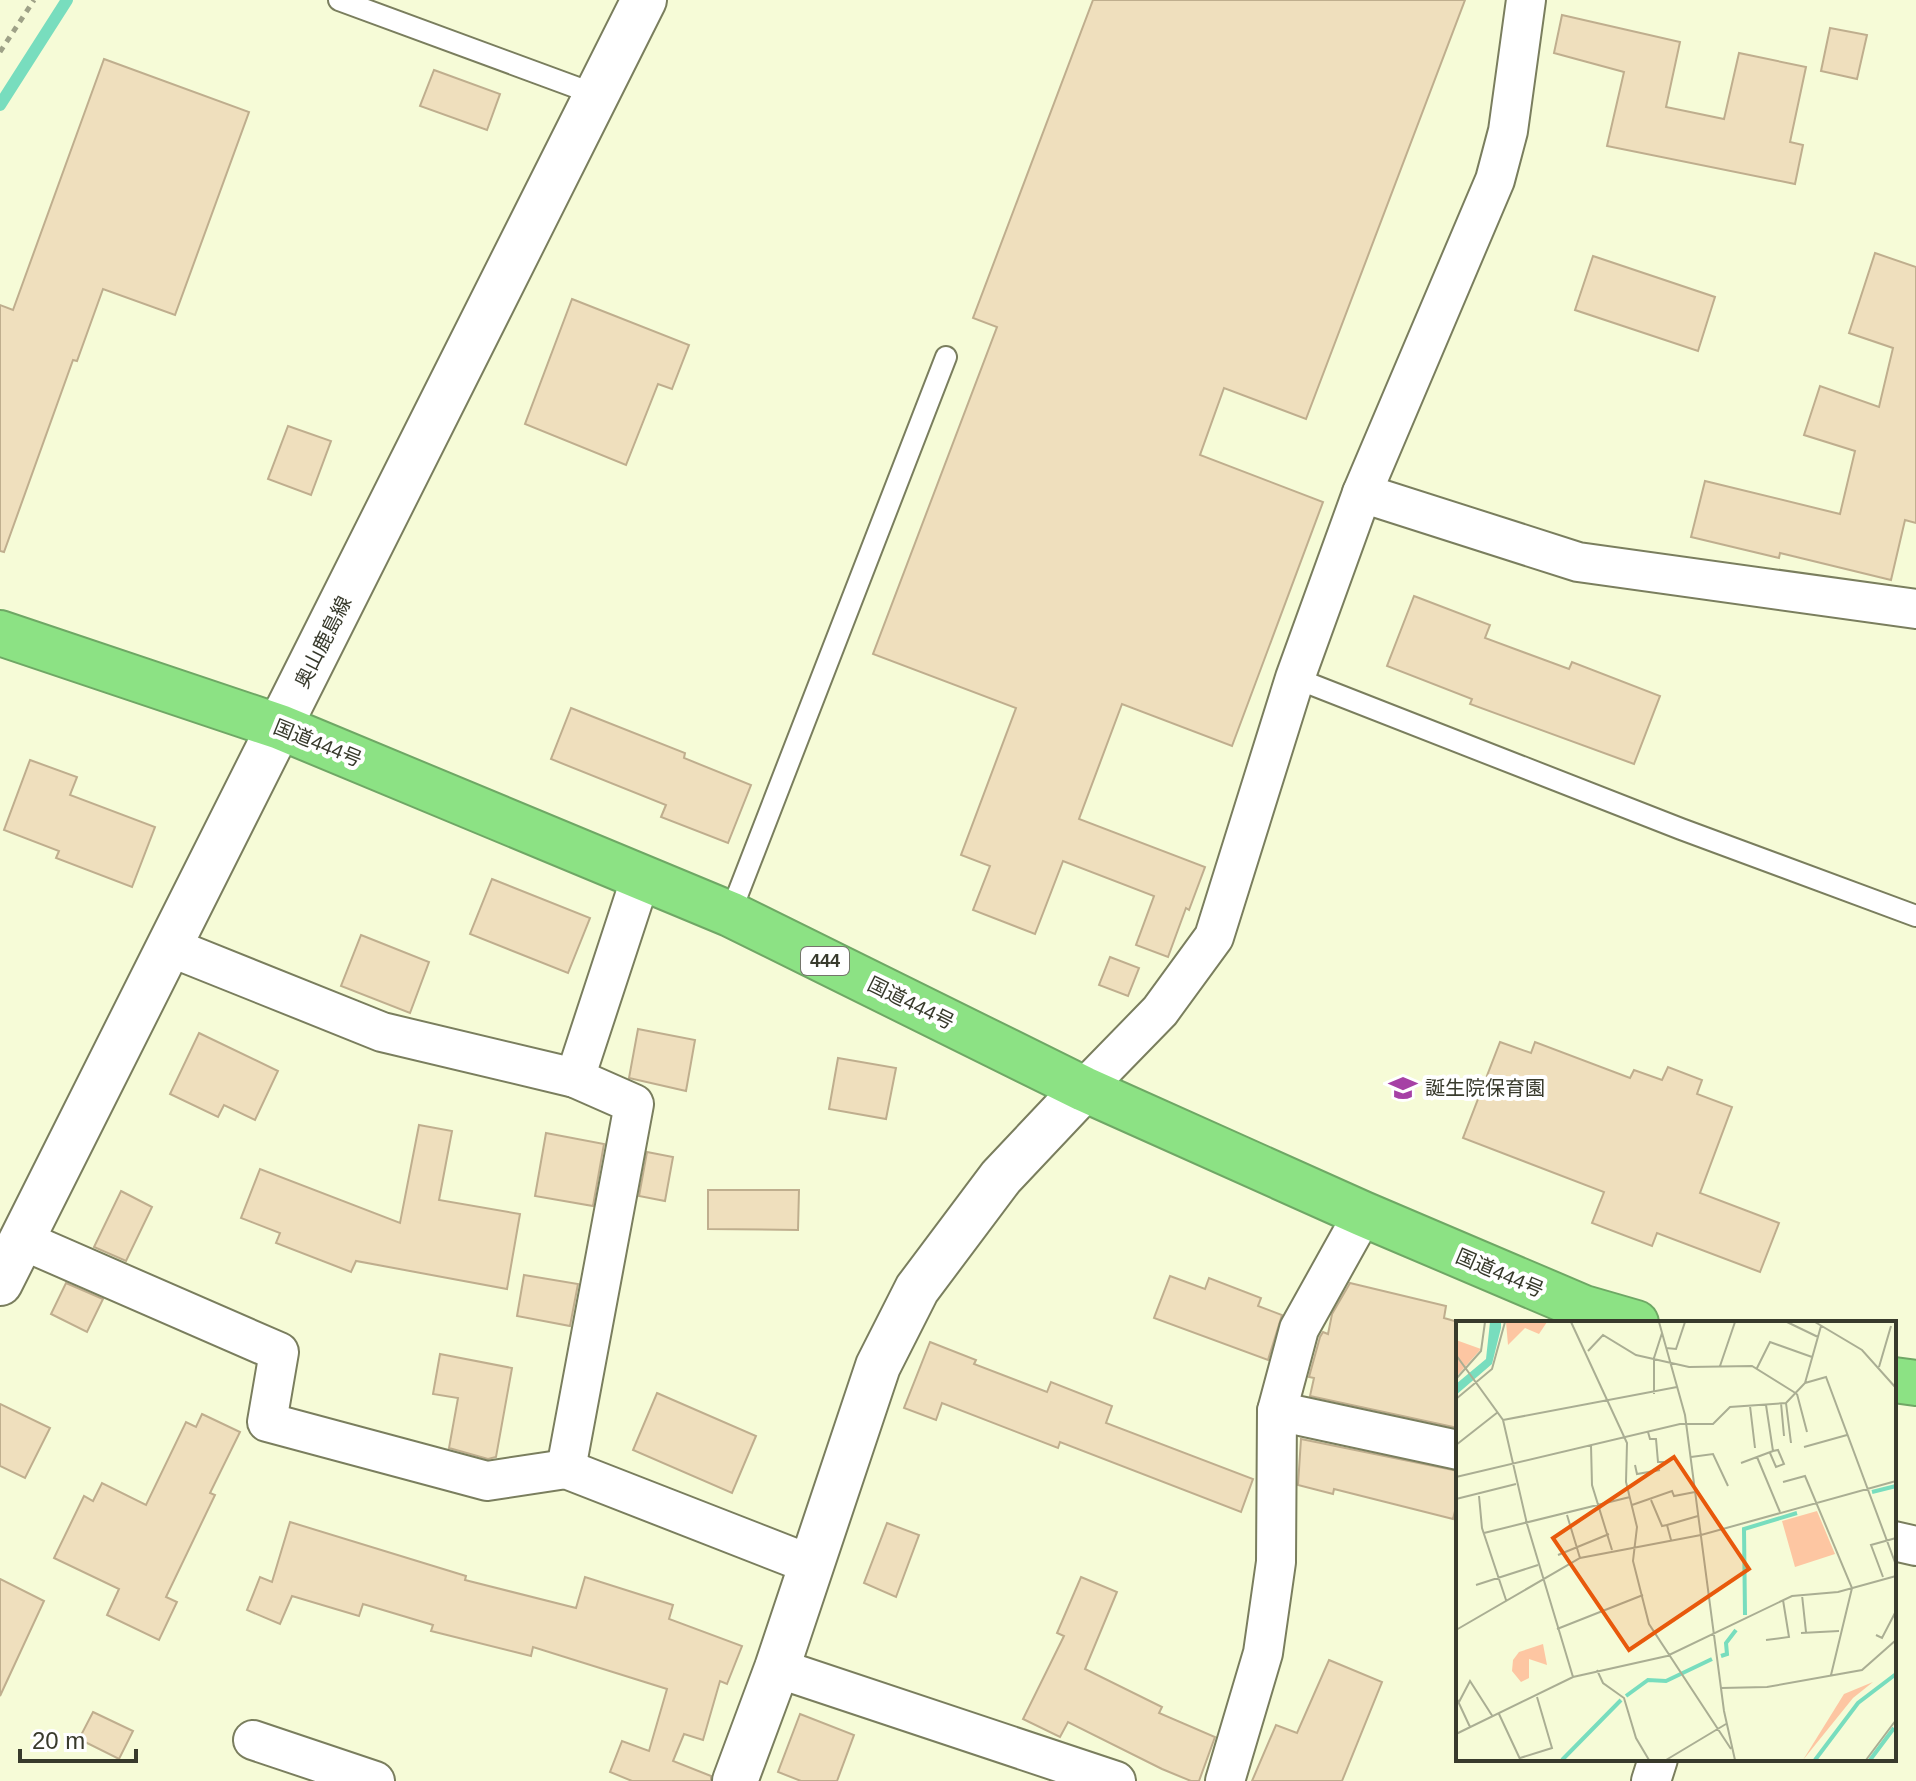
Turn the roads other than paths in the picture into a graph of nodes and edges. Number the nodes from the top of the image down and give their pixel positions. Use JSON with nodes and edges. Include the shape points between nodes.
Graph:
{"nodes":[{"id":1,"x":339,"y":0,"type":"edge"},
{"id":2,"x":644,"y":0,"type":"edge"},
{"id":3,"x":1526,"y":0,"type":"edge"},
{"id":4,"x":597,"y":95,"type":"junction"},
{"id":5,"x":946,"y":357,"type":"dead end"},
{"id":6,"x":1362,"y":493,"type":"junction"},
{"id":7,"x":1916,"y":609,"type":"edge"},
{"id":8,"x":0,"y":633,"type":"edge"},
{"id":9,"x":1295,"y":678,"type":"junction"},
{"id":10,"x":280,"y":727,"type":"junction"},
{"id":11,"x":641,"y":877,"type":"junction"},
{"id":12,"x":730,"y":914,"type":"junction"},
{"id":13,"x":1916,"y":916,"type":"edge"},
{"id":14,"x":170,"y":947,"type":"junction"},
{"id":15,"x":575,"y":1078,"type":"junction"},
{"id":16,"x":1084,"y":1089,"type":"junction"},
{"id":17,"x":1363,"y":1214,"type":"junction"},
{"id":18,"x":22,"y":1240,"type":"junction"},
{"id":19,"x":0,"y":1283,"type":"edge"},
{"id":20,"x":1629,"y":1321,"type":"edge"},
{"id":21,"x":1896,"y":1380,"type":"edge"},
{"id":22,"x":1916,"y":1383,"type":"edge"},
{"id":23,"x":1277,"y":1411,"type":"junction"},
{"id":24,"x":1456,"y":1450,"type":"edge"},
{"id":25,"x":566,"y":1469,"type":"junction"},
{"id":26,"x":1896,"y":1541,"type":"edge"},
{"id":27,"x":1916,"y":1546,"type":"edge"},
{"id":28,"x":812,"y":1565,"type":"junction"},
{"id":29,"x":777,"y":1668,"type":"junction"},
{"id":30,"x":253,"y":1740,"type":"dead end"},
{"id":31,"x":1657,"y":1761,"type":"edge"},
{"id":32,"x":375,"y":1781,"type":"edge"},
{"id":33,"x":735,"y":1781,"type":"edge"},
{"id":34,"x":1116,"y":1781,"type":"edge"},
{"id":35,"x":1225,"y":1781,"type":"edge"},
{"id":36,"x":1651,"y":1781,"type":"edge"}],
"edges":[{"from":1,"to":4,"type":"lane"},
{"from":2,"to":4,"type":"main road","name":"奥山鹿島線"},
{"from":3,"to":6,"type":"street","via":[[1508,131],[1495,180]]},
{"from":4,"to":10,"type":"main road","name":"奥山鹿島線"},
{"from":5,"to":12,"type":"lane"},
{"from":6,"to":7,"type":"street","via":[[1578,562]]},
{"from":6,"to":9,"type":"street"},
{"from":8,"to":10,"type":"highway","name":"国道444号","number":"444"},
{"from":9,"to":13,"type":"lane"},
{"from":9,"to":16,"type":"street","via":[[1214,937],[1160,1011]]},
{"from":10,"to":11,"type":"highway","name":"国道444号","number":"444"},
{"from":10,"to":14,"type":"main road","name":"奥山鹿島線"},
{"from":11,"to":12,"type":"highway","name":"国道444号","number":"444"},
{"from":11,"to":15,"type":"street"},
{"from":12,"to":16,"type":"highway","name":"国道444号","number":"444"},
{"from":14,"to":15,"type":"street","via":[[382,1032]]},
{"from":14,"to":18,"type":"main road","name":"奥山鹿島線"},
{"from":15,"to":25,"type":"street","via":[[634,1104]]},
{"from":16,"to":17,"type":"highway","name":"国道444号","number":"444"},
{"from":16,"to":28,"type":"main road","via":[[1001,1177],[917,1289],[878,1366]]},
{"from":17,"to":20,"type":"highway","name":"国道444号","number":"444","via":[[1584,1308]]},
{"from":17,"to":23,"type":"street","via":[[1299,1329]]},
{"from":18,"to":19,"type":"main road","name":"奥山鹿島線"},
{"from":18,"to":25,"type":"street","via":[[279,1352],[267,1422],[487,1481]]},
{"from":21,"to":22,"type":"highway"},
{"from":23,"to":24,"type":"street"},
{"from":23,"to":35,"type":"street","via":[[1276,1562],[1263,1653]]},
{"from":25,"to":28,"type":"street"},
{"from":26,"to":27,"type":"street"},
{"from":28,"to":29,"type":"main road"},
{"from":29,"to":33,"type":"main road"},
{"from":29,"to":34,"type":"street"},
{"from":30,"to":32,"type":"street"},
{"from":31,"to":36,"type":"street"}]}
